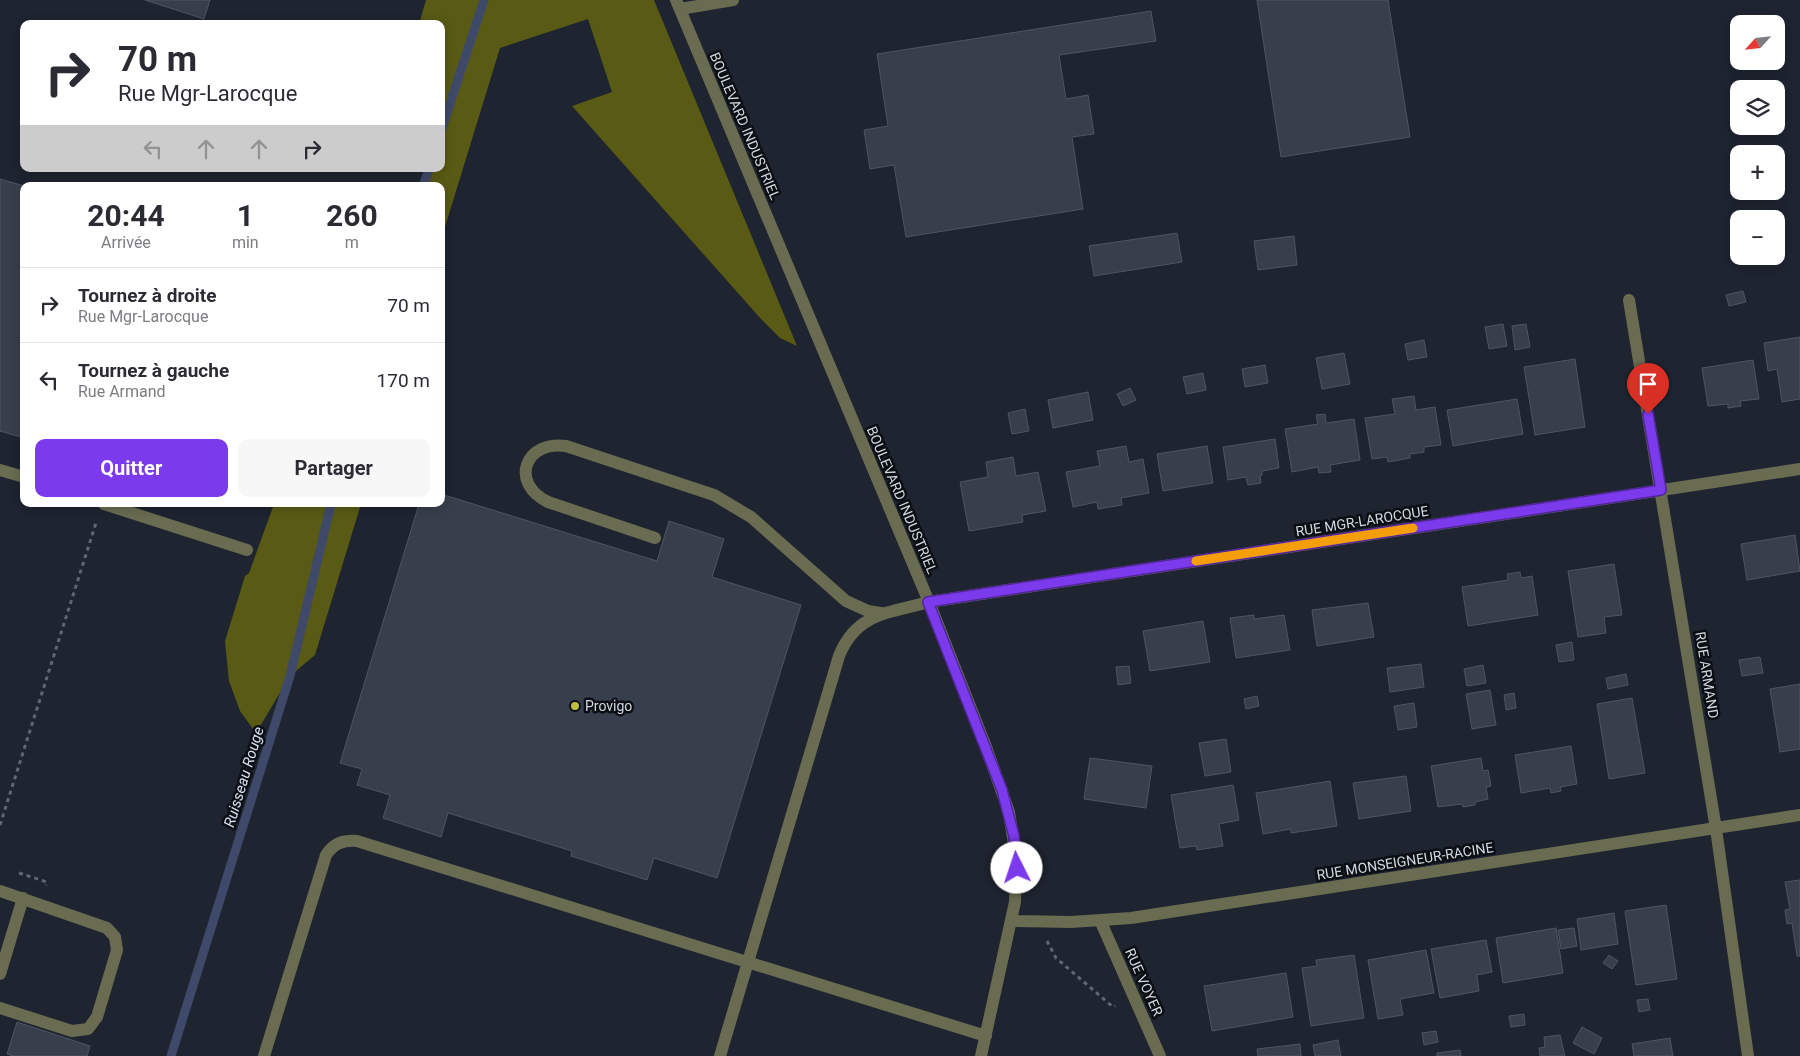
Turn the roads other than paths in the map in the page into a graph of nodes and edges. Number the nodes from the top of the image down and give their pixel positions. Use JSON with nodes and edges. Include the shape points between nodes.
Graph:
{"nodes":[{"id":1,"x":733,"y":0,"type":"edge"},
{"id":2,"x":678,"y":4,"type":"edge"},
{"id":3,"x":1628,"y":300,"type":"dead end"},
{"id":4,"x":1800,"y":468,"type":"edge"},
{"id":5,"x":0,"y":470,"type":"edge"},
{"id":6,"x":20,"y":476,"type":"edge"},
{"id":7,"x":1661,"y":490,"type":"junction"},
{"id":8,"x":101,"y":508,"type":"edge"},
{"id":9,"x":655,"y":538,"type":"dead end"},
{"id":10,"x":246,"y":550,"type":"dead end"},
{"id":11,"x":928,"y":602,"type":"junction"},
{"id":12,"x":883,"y":614,"type":"junction"},
{"id":13,"x":1800,"y":815,"type":"edge"},
{"id":14,"x":1716,"y":829,"type":"junction"},
{"id":15,"x":0,"y":891,"type":"edge"},
{"id":16,"x":23,"y":898,"type":"junction"},
{"id":17,"x":1100,"y":920,"type":"junction"},
{"id":18,"x":1012,"y":921,"type":"junction"},
{"id":19,"x":747,"y":962,"type":"junction"},
{"id":20,"x":0,"y":974,"type":"edge"},
{"id":21,"x":0,"y":1008,"type":"edge"},
{"id":22,"x":986,"y":1036,"type":"junction"},
{"id":23,"x":264,"y":1056,"type":"edge"},
{"id":24,"x":720,"y":1056,"type":"edge"},
{"id":25,"x":982,"y":1056,"type":"edge"},
{"id":26,"x":1160,"y":1056,"type":"edge"},
{"id":27,"x":1748,"y":1056,"type":"edge"}],
"edges":[{"from":1,"to":2,"type":"street"},
{"from":2,"to":11,"type":"street","name":"BOULEVARD INDUSTRIEL"},
{"from":3,"to":7,"type":"street","name":"RUE ARMAND"},
{"from":4,"to":7,"type":"street","name":"RUE MGR-LAROCQUE"},
{"from":5,"to":6,"type":"street"},
{"from":7,"to":11,"type":"street","name":"RUE MGR-LAROCQUE"},
{"from":7,"to":14,"type":"street","name":"RUE ARMAND"},
{"from":8,"to":10,"type":"street"},
{"from":9,"to":12,"type":"street","via":[[535,496],[525,471],[530,458],[540,448],[553,444],[566,446],[714,495],[751,517],[846,602]]},
{"from":11,"to":12,"type":"street","name":"RUE MGR-LAROCQUE"},
{"from":11,"to":18,"type":"street","name":"BOULEVARD INDUSTRIEL","via":[[1009,812],[1017,880]]},
{"from":12,"to":19,"type":"street","name":"RUE MGR-LAROCQUE","via":[[860,624],[844,644]]},
{"from":13,"to":14,"type":"street","name":"RUE MONSEIGNEUR-RACINE"},
{"from":14,"to":17,"type":"street","name":"RUE MONSEIGNEUR-RACINE"},
{"from":14,"to":27,"type":"street","name":"RUE ARMAND"},
{"from":15,"to":16,"type":"street"},
{"from":16,"to":20,"type":"street"},
{"from":16,"to":21,"type":"street","via":[[96,922],[112,932],[117,950],[98,1017],[83,1031],[72,1031]]},
{"from":17,"to":18,"type":"street","name":"RUE MONSEIGNEUR-RACINE"},
{"from":17,"to":26,"type":"street","name":"RUE VOYER"},
{"from":18,"to":22,"type":"street","name":"BOULEVARD INDUSTRIEL"},
{"from":19,"to":22,"type":"street"},
{"from":19,"to":23,"type":"street","via":[[357,841],[342,841],[326,855]]},
{"from":19,"to":24,"type":"street","name":"RUE MGR-LAROCQUE"},
{"from":22,"to":25,"type":"street","name":"BOULEVARD INDUSTRIEL"}]}
